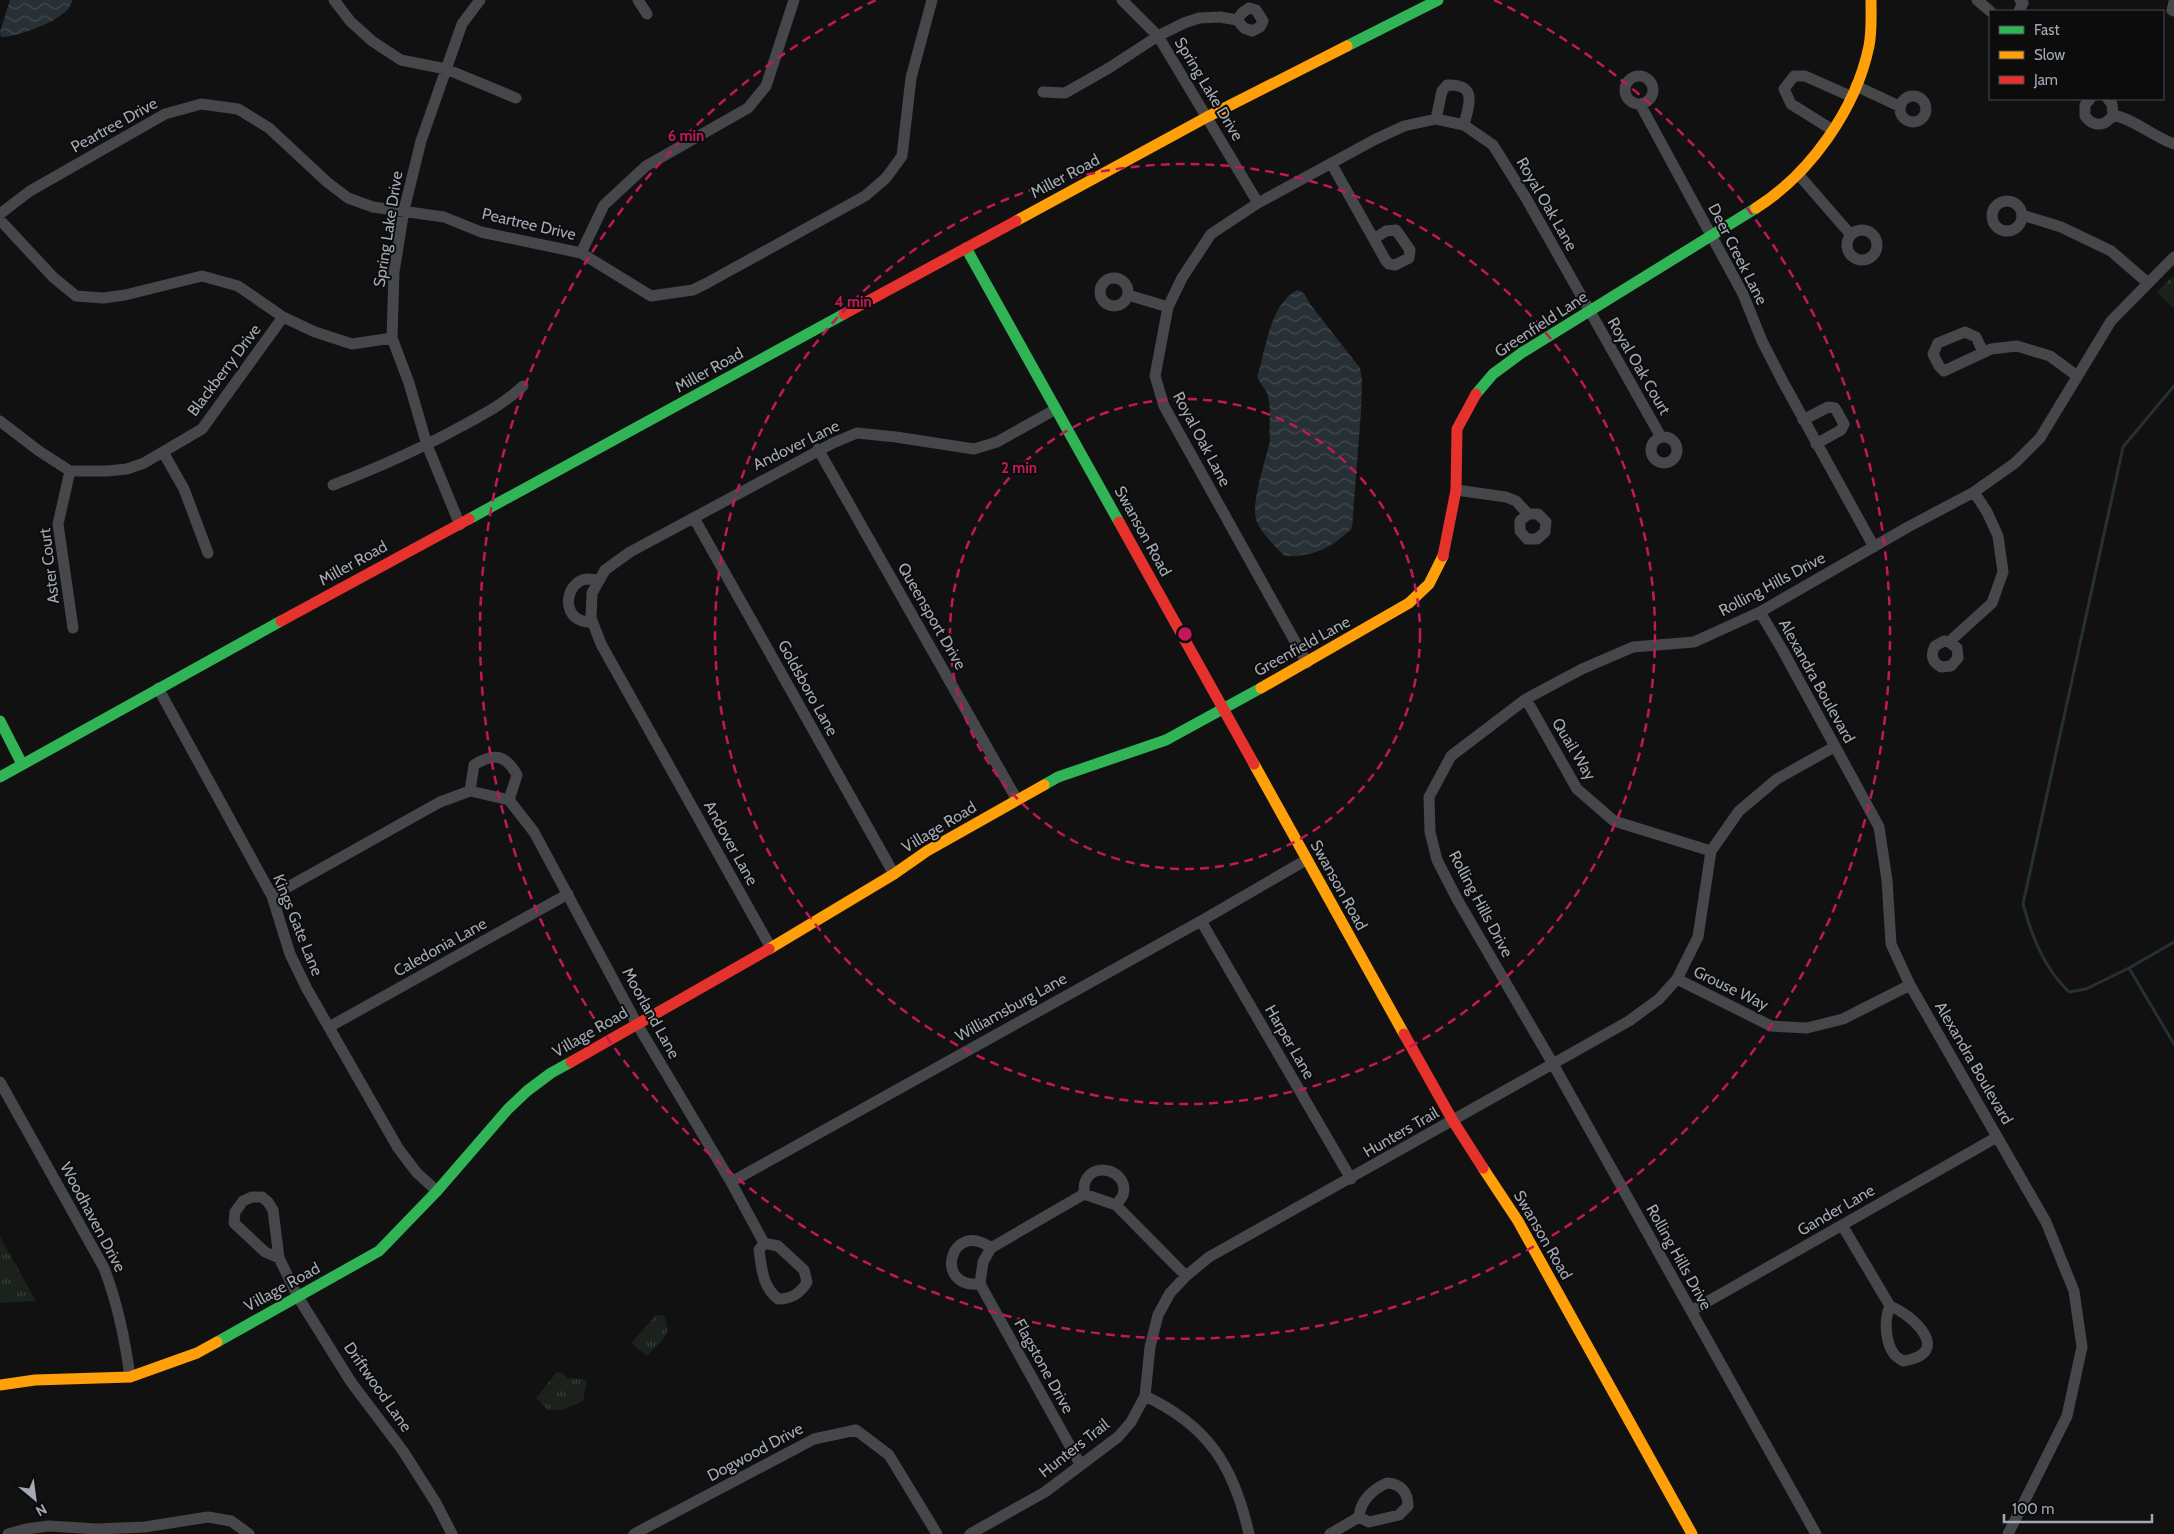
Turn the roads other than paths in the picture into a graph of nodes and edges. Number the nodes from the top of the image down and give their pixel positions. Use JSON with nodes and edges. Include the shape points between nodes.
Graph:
{"nodes":[{"id":1,"x":334,"y":0,"type":"edge"},
{"id":2,"x":480,"y":0,"type":"edge"},
{"id":3,"x":638,"y":0,"type":"edge"},
{"id":4,"x":794,"y":0,"type":"edge"},
{"id":5,"x":932,"y":0,"type":"edge"},
{"id":6,"x":1122,"y":0,"type":"edge"},
{"id":7,"x":1438,"y":0,"type":"edge"},
{"id":8,"x":1871,"y":0,"type":"edge"},
{"id":9,"x":1977,"y":0,"type":"edge"},
{"id":10,"x":2174,"y":2,"type":"edge"},
{"id":11,"x":1989,"y":11,"type":"edge"},
{"id":12,"x":2174,"y":12,"type":"edge"},
{"id":13,"x":647,"y":14,"type":"dead end"},
{"id":14,"x":1237,"y":20,"type":"dead end"},
{"id":15,"x":1158,"y":36,"type":"junction"},
{"id":16,"x":446,"y":70,"type":"junction"},
{"id":17,"x":1853,"y":91,"type":"junction"},
{"id":18,"x":1043,"y":92,"type":"dead end"},
{"id":19,"x":516,"y":98,"type":"dead end"},
{"id":20,"x":2089,"y":100,"type":"edge"},
{"id":21,"x":2109,"y":100,"type":"edge"},
{"id":22,"x":1640,"y":104,"type":"dead end"},
{"id":23,"x":1899,"y":106,"type":"dead end"},
{"id":24,"x":2112,"y":115,"type":"junction"},
{"id":25,"x":1207,"y":117,"type":"junction"},
{"id":26,"x":1436,"y":119,"type":"junction"},
{"id":27,"x":1464,"y":125,"type":"junction"},
{"id":28,"x":1831,"y":129,"type":"junction"},
{"id":29,"x":2174,"y":144,"type":"edge"},
{"id":30,"x":1331,"y":163,"type":"junction"},
{"id":31,"x":1798,"y":174,"type":"junction"},
{"id":32,"x":1258,"y":203,"type":"junction"},
{"id":33,"x":404,"y":210,"type":"junction"},
{"id":34,"x":0,"y":214,"type":"edge"},
{"id":35,"x":2022,"y":215,"type":"dead end"},
{"id":36,"x":0,"y":220,"type":"edge"},
{"id":37,"x":1851,"y":234,"type":"dead end"},
{"id":38,"x":1711,"y":235,"type":"junction"},
{"id":39,"x":1374,"y":239,"type":"dead end"},
{"id":40,"x":966,"y":248,"type":"junction"},
{"id":41,"x":581,"y":253,"type":"junction"},
{"id":42,"x":2174,"y":257,"type":"edge"},
{"id":43,"x":2148,"y":283,"type":"junction"},
{"id":44,"x":1128,"y":295,"type":"dead end"},
{"id":45,"x":1168,"y":307,"type":"junction"},
{"id":46,"x":1589,"y":311,"type":"junction"},
{"id":47,"x":283,"y":317,"type":"junction"},
{"id":48,"x":392,"y":338,"type":"junction"},
{"id":49,"x":1983,"y":352,"type":"dead end"},
{"id":50,"x":2077,"y":376,"type":"junction"},
{"id":51,"x":523,"y":386,"type":"dead end"},
{"id":52,"x":1056,"y":409,"type":"junction"},
{"id":53,"x":1803,"y":420,"type":"junction"},
{"id":54,"x":0,"y":421,"type":"edge"},
{"id":55,"x":1661,"y":436,"type":"dead end"},
{"id":56,"x":1816,"y":444,"type":"junction"},
{"id":57,"x":427,"y":445,"type":"junction"},
{"id":58,"x":818,"y":449,"type":"junction"},
{"id":59,"x":164,"y":452,"type":"junction"},
{"id":60,"x":70,"y":471,"type":"junction"},
{"id":61,"x":332,"y":484,"type":"dead end"},
{"id":62,"x":1456,"y":490,"type":"junction"},
{"id":63,"x":1974,"y":492,"type":"junction"},
{"id":64,"x":1528,"y":514,"type":"dead end"},
{"id":65,"x":694,"y":518,"type":"junction"},
{"id":66,"x":460,"y":525,"type":"junction"},
{"id":67,"x":1874,"y":548,"type":"junction"},
{"id":68,"x":208,"y":553,"type":"dead end"},
{"id":69,"x":599,"y":580,"type":"junction"},
{"id":70,"x":1760,"y":612,"type":"junction"},
{"id":71,"x":592,"y":622,"type":"junction"},
{"id":72,"x":73,"y":628,"type":"dead end"},
{"id":73,"x":1949,"y":642,"type":"dead end"},
{"id":74,"x":1307,"y":663,"type":"junction"},
{"id":75,"x":158,"y":688,"type":"junction"},
{"id":76,"x":1526,"y":699,"type":"junction"},
{"id":77,"x":1223,"y":707,"type":"junction"},
{"id":78,"x":0,"y":721,"type":"edge"},
{"id":79,"x":1834,"y":748,"type":"junction"},
{"id":80,"x":22,"y":764,"type":"junction"},
{"id":81,"x":0,"y":777,"type":"edge"},
{"id":82,"x":470,"y":791,"type":"junction"},
{"id":83,"x":508,"y":800,"type":"junction"},
{"id":84,"x":1017,"y":800,"type":"junction"},
{"id":85,"x":1711,"y":851,"type":"junction"},
{"id":86,"x":1306,"y":860,"type":"junction"},
{"id":87,"x":894,"y":874,"type":"junction"},
{"id":88,"x":568,"y":894,"type":"junction"},
{"id":89,"x":272,"y":896,"type":"junction"},
{"id":90,"x":1200,"y":922,"type":"junction"},
{"id":91,"x":771,"y":948,"type":"junction"},
{"id":92,"x":1677,"y":979,"type":"junction"},
{"id":93,"x":1910,"y":985,"type":"junction"},
{"id":94,"x":637,"y":1024,"type":"junction"},
{"id":95,"x":329,"y":1027,"type":"junction"},
{"id":96,"x":1553,"y":1064,"type":"junction"},
{"id":97,"x":0,"y":1082,"type":"edge"},
{"id":98,"x":1453,"y":1121,"type":"junction"},
{"id":99,"x":1997,"y":1137,"type":"junction"},
{"id":100,"x":1351,"y":1179,"type":"junction"},
{"id":101,"x":731,"y":1182,"type":"junction"},
{"id":102,"x":437,"y":1191,"type":"junction"},
{"id":103,"x":1084,"y":1194,"type":"junction"},
{"id":104,"x":1116,"y":1205,"type":"junction"},
{"id":105,"x":1842,"y":1225,"type":"junction"},
{"id":106,"x":764,"y":1243,"type":"junction"},
{"id":107,"x":991,"y":1248,"type":"junction"},
{"id":108,"x":279,"y":1258,"type":"junction"},
{"id":109,"x":1186,"y":1276,"type":"junction"},
{"id":110,"x":980,"y":1284,"type":"junction"},
{"id":111,"x":298,"y":1297,"type":"junction"},
{"id":112,"x":1890,"y":1306,"type":"junction"},
{"id":113,"x":1691,"y":1311,"type":"junction"},
{"id":114,"x":130,"y":1377,"type":"junction"},
{"id":115,"x":0,"y":1385,"type":"edge"},
{"id":116,"x":1145,"y":1396,"type":"junction"},
{"id":117,"x":1080,"y":1464,"type":"junction"},
{"id":118,"x":1359,"y":1517,"type":"dead end"},
{"id":119,"x":8,"y":1534,"type":"edge"},
{"id":120,"x":249,"y":1534,"type":"edge"},
{"id":121,"x":452,"y":1534,"type":"edge"},
{"id":122,"x":634,"y":1534,"type":"edge"},
{"id":123,"x":938,"y":1534,"type":"edge"},
{"id":124,"x":970,"y":1534,"type":"edge"},
{"id":125,"x":1249,"y":1534,"type":"edge"},
{"id":126,"x":1330,"y":1534,"type":"edge"},
{"id":127,"x":1692,"y":1534,"type":"edge"},
{"id":128,"x":1816,"y":1534,"type":"edge"},
{"id":129,"x":2008,"y":1534,"type":"edge"}],
"edges":[{"from":1,"to":16,"type":"street","via":[[350,21],[372,41],[402,60]]},
{"from":2,"to":16,"type":"street","name":"Spring Lake Drive","via":[[462,24]]},
{"from":3,"to":13,"type":"street"},
{"from":4,"to":41,"type":"street","via":[[766,86],[748,108],[646,166],[604,205]]},
{"from":5,"to":41,"type":"street","name":"Peartree Drive","via":[[910,78],[902,156],[886,178],[866,196],[693,290],[651,296]]},
{"from":6,"to":15,"type":"street","name":"Spring Lake Drive"},
{"from":7,"to":25,"type":"street","name":"Miller Road"},
{"from":8,"to":17,"type":"street","name":"Greenfield Lane","via":[[1869,48]]},
{"from":9,"to":11,"type":"street"},
{"from":10,"to":12,"type":"street"},
{"from":14,"to":15,"type":"street","via":[[1199,18]]},
{"from":15,"to":18,"type":"street","via":[[1065,93]]},
{"from":15,"to":25,"type":"street","name":"Spring Lake Drive"},
{"from":16,"to":19,"type":"street"},
{"from":16,"to":33,"type":"street","name":"Spring Lake Drive","via":[[421,142]]},
{"from":17,"to":23,"type":"street"},
{"from":17,"to":28,"type":"street","name":"Greenfield Lane"},
{"from":17,"to":28,"type":"street","via":[[1805,76],[1794,76],[1784,89],[1792,104]]},
{"from":20,"to":24,"type":"street","via":[[2084,110],[2089,120],[2105,123]]},
{"from":21,"to":24,"type":"street"},
{"from":22,"to":38,"type":"street","name":"Deer Creek Lane"},
{"from":24,"to":29,"type":"street","via":[[2124,117],[2157,138]]},
{"from":25,"to":32,"type":"street","name":"Spring Lake Drive"},
{"from":25,"to":40,"type":"street","name":"Miller Road"},
{"from":26,"to":27,"type":"street","name":"Royal Oak Lane"},
{"from":26,"to":27,"type":"street","via":[[1442,91],[1448,85],[1459,85],[1468,90],[1470,98]]},
{"from":26,"to":30,"type":"street","name":"Royal Oak Lane","via":[[1404,126]]},
{"from":27,"to":46,"type":"street","name":"Royal Oak Lane","via":[[1493,145]]},
{"from":28,"to":31,"type":"street","name":"Greenfield Lane"},
{"from":30,"to":32,"type":"street","name":"Royal Oak Lane"},
{"from":30,"to":39,"type":"street"},
{"from":31,"to":37,"type":"street"},
{"from":31,"to":38,"type":"street","name":"Greenfield Lane","via":[[1776,195]]},
{"from":32,"to":45,"type":"street","name":"Royal Oak Lane","via":[[1211,234],[1182,278]]},
{"from":33,"to":34,"type":"street","name":"Peartree Drive","via":[[373,207],[348,198],[269,128],[238,110],[201,104],[165,114],[30,191]]},
{"from":33,"to":41,"type":"street","name":"Peartree Drive","via":[[444,217],[481,232]]},
{"from":33,"to":48,"type":"street","name":"Spring Lake Drive","via":[[394,272]]},
{"from":35,"to":43,"type":"street","via":[[2061,227],[2111,251]]},
{"from":36,"to":47,"type":"street","via":[[53,277],[76,296],[103,298],[125,295],[202,276],[238,286]]},
{"from":38,"to":46,"type":"street","name":"Greenfield Lane"},
{"from":38,"to":53,"type":"street","name":"Deer Creek Lane"},
{"from":40,"to":52,"type":"street","name":"Swanson Road"},
{"from":40,"to":66,"type":"street","name":"Miller Road"},
{"from":42,"to":43,"type":"street","name":"Rolling Hills Drive"},
{"from":43,"to":50,"type":"street","name":"Rolling Hills Drive","via":[[2111,321]]},
{"from":44,"to":45,"type":"street"},
{"from":45,"to":74,"type":"street","name":"Royal Oak Lane","via":[[1155,376],[1164,406]]},
{"from":46,"to":55,"type":"street","name":"Royal Oak Court"},
{"from":46,"to":62,"type":"street","name":"Greenfield Lane","via":[[1508,363],[1493,374],[1477,393],[1457,429]]},
{"from":47,"to":48,"type":"street","via":[[352,344]]},
{"from":47,"to":59,"type":"street","name":"Blackberry Drive","via":[[202,429]]},
{"from":48,"to":57,"type":"street","name":"Spring Lake Drive"},
{"from":49,"to":50,"type":"street","via":[[1991,348],[2017,346],[2050,356]]},
{"from":50,"to":63,"type":"street","name":"Rolling Hills Drive","via":[[2040,438],[2015,463]]},
{"from":51,"to":57,"type":"street","via":[[508,401]]},
{"from":52,"to":58,"type":"street","name":"Andover Lane","via":[[997,442],[974,449],[857,433]]},
{"from":52,"to":77,"type":"street","name":"Swanson Road"},
{"from":53,"to":56,"type":"street","name":"Deer Creek Lane"},
{"from":53,"to":56,"type":"street","via":[[1828,407],[1835,408],[1844,424],[1841,430]]},
{"from":54,"to":60,"type":"street"},
{"from":56,"to":67,"type":"street","name":"Deer Creek Lane"},
{"from":57,"to":61,"type":"street","via":[[383,466]]},
{"from":57,"to":66,"type":"street","name":"Spring Lake Drive"},
{"from":58,"to":65,"type":"street","name":"Andover Lane"},
{"from":58,"to":84,"type":"street","name":"Queensport Drive"},
{"from":59,"to":60,"type":"street","name":"Blackberry Drive","via":[[127,469]]},
{"from":59,"to":68,"type":"street","via":[[184,489]]},
{"from":60,"to":72,"type":"street","name":"Aster Court","via":[[58,524]]},
{"from":62,"to":64,"type":"street","via":[[1506,497],[1516,501]]},
{"from":62,"to":74,"type":"street","name":"Greenfield Lane","via":[[1445,553],[1429,584],[1409,603]]},
{"from":63,"to":67,"type":"street","name":"Rolling Hills Drive"},
{"from":63,"to":73,"type":"street","via":[[1998,536],[2003,572],[1992,602]]},
{"from":65,"to":69,"type":"street","name":"Andover Lane","via":[[630,552],[605,570]]},
{"from":65,"to":87,"type":"street","name":"Goldsboro Lane"},
{"from":66,"to":75,"type":"street","name":"Miller Road"},
{"from":67,"to":70,"type":"street","name":"Rolling Hills Drive"},
{"from":69,"to":71,"type":"street","name":"Andover Lane","via":[[592,593]]},
{"from":69,"to":71,"type":"street","via":[[586,579],[574,585],[568,597],[570,610],[579,620]]},
{"from":70,"to":76,"type":"street","name":"Rolling Hills Drive","via":[[1694,642],[1633,647],[1582,669]]},
{"from":70,"to":79,"type":"street","name":"Alexandra Boulevard"},
{"from":71,"to":91,"type":"street","name":"Andover Lane","via":[[601,644]]},
{"from":74,"to":77,"type":"street","name":"Greenfield Lane"},
{"from":75,"to":80,"type":"street","name":"Miller Road"},
{"from":75,"to":89,"type":"street","name":"Kings Gate Lane"},
{"from":76,"to":85,"type":"street","name":"Quail Way","via":[[1577,789],[1614,821]]},
{"from":76,"to":96,"type":"street","name":"Rolling Hills Drive","via":[[1451,756],[1429,797],[1430,832],[1437,860],[1457,899]]},
{"from":77,"to":84,"type":"street","name":"Village Road","via":[[1166,740],[1058,777]]},
{"from":77,"to":86,"type":"street","name":"Swanson Road"},
{"from":78,"to":80,"type":"street"},
{"from":79,"to":85,"type":"street","name":"Hunters Trail","via":[[1777,779],[1739,811]]},
{"from":79,"to":93,"type":"street","name":"Alexandra Boulevard","via":[[1879,827],[1891,944]]},
{"from":80,"to":81,"type":"street","name":"Miller Road"},
{"from":82,"to":83,"type":"street"},
{"from":82,"to":83,"type":"street","via":[[474,765],[485,757],[499,757],[511,764],[517,775]]},
{"from":82,"to":89,"type":"street","via":[[440,802]]},
{"from":83,"to":88,"type":"street","name":"Moorland Lane","via":[[534,832]]},
{"from":84,"to":87,"type":"street","name":"Village Road","via":[[927,850]]},
{"from":85,"to":92,"type":"street","name":"Hunters Trail","via":[[1698,937]]},
{"from":86,"to":90,"type":"street","name":"Williamsburg Lane"},
{"from":86,"to":98,"type":"street","name":"Swanson Road"},
{"from":87,"to":91,"type":"street","name":"Village Road"},
{"from":88,"to":94,"type":"street","name":"Moorland Lane"},
{"from":88,"to":95,"type":"street","name":"Caledonia Lane"},
{"from":89,"to":95,"type":"street","name":"Kings Gate Lane","via":[[290,954]]},
{"from":90,"to":100,"type":"street","name":"Harper Lane"},
{"from":90,"to":101,"type":"street","name":"Williamsburg Lane"},
{"from":91,"to":94,"type":"street","name":"Village Road"},
{"from":92,"to":93,"type":"street","name":"Grouse Way","via":[[1771,1026],[1807,1028],[1843,1019]]},
{"from":92,"to":96,"type":"street","name":"Hunters Trail","via":[[1659,999],[1629,1021]]},
{"from":93,"to":99,"type":"street","name":"Alexandra Boulevard"},
{"from":94,"to":101,"type":"street","name":"Moorland Lane"},
{"from":94,"to":102,"type":"street","name":"Village Road","via":[[551,1073],[527,1091]]},
{"from":95,"to":102,"type":"street","name":"Kings Gate Lane","via":[[398,1148],[417,1173]]},
{"from":96,"to":98,"type":"street","name":"Hunters Trail"},
{"from":96,"to":113,"type":"street","name":"Rolling Hills Drive"},
{"from":97,"to":114,"type":"street","name":"Woodhaven Drive","via":[[104,1268],[125,1338]]},
{"from":98,"to":100,"type":"street","name":"Hunters Trail"},
{"from":98,"to":127,"type":"street","name":"Swanson Road","via":[[1518,1221]]},
{"from":99,"to":105,"type":"street","name":"Gander Lane"},
{"from":99,"to":129,"type":"street","name":"Alexandra Boulevard","via":[[2046,1222],[2074,1291],[2082,1347],[2067,1416]]},
{"from":100,"to":109,"type":"street","name":"Hunters Trail","via":[[1209,1257]]},
{"from":101,"to":106,"type":"street","name":"Moorland Lane"},
{"from":102,"to":111,"type":"street","name":"Village Road","via":[[379,1251]]},
{"from":103,"to":104,"type":"street"},
{"from":103,"to":104,"type":"street","via":[[1085,1182],[1093,1172],[1104,1169],[1116,1173],[1123,1183],[1123,1195]]},
{"from":103,"to":107,"type":"street"},
{"from":104,"to":109,"type":"street"},
{"from":105,"to":112,"type":"street"},
{"from":105,"to":113,"type":"street","name":"Gander Lane"},
{"from":106,"to":106,"type":"street","via":[[759,1250],[763,1281],[778,1299],[788,1299],[802,1290],[806,1282],[804,1270],[778,1246]]},
{"from":107,"to":110,"type":"street","via":[[983,1262]]},
{"from":107,"to":110,"type":"street","via":[[973,1240],[956,1248],[952,1256],[951,1266],[955,1275],[962,1282]]},
{"from":108,"to":108,"type":"street","name":"Driftwood Lane","via":[[273,1210],[268,1202],[262,1197],[243,1201],[235,1212],[234,1223],[265,1252]]},
{"from":108,"to":111,"type":"street","name":"Driftwood Lane"},
{"from":109,"to":116,"type":"street","name":"Hunters Trail","via":[[1170,1293],[1158,1315],[1150,1347]]},
{"from":110,"to":117,"type":"street","name":"Flagstone Drive"},
{"from":111,"to":114,"type":"street","name":"Village Road","via":[[197,1353]]},
{"from":111,"to":121,"type":"street","name":"Driftwood Lane","via":[[351,1382],[403,1451]]},
{"from":112,"to":112,"type":"street","via":[[1900,1310],[1925,1332],[1928,1344],[1917,1360],[1903,1361],[1894,1354],[1889,1344],[1885,1316]]},
{"from":113,"to":128,"type":"street","name":"Rolling Hills Drive"},
{"from":114,"to":115,"type":"street","name":"Village Road","via":[[35,1380]]},
{"from":116,"to":117,"type":"street","name":"Hunters Trail","via":[[1131,1422],[1118,1437]]},
{"from":116,"to":125,"type":"street","via":[[1171,1408],[1220,1456],[1234,1482]]},
{"from":117,"to":124,"type":"street","name":"Hunters Trail","via":[[1045,1492]]},
{"from":118,"to":126,"type":"street"},
{"from":119,"to":120,"type":"street","via":[[49,1526],[97,1529],[146,1527],[208,1518],[231,1521]]},
{"from":122,"to":123,"type":"street","name":"Dogwood Drive","via":[[814,1438],[856,1430],[889,1455]]}]}
